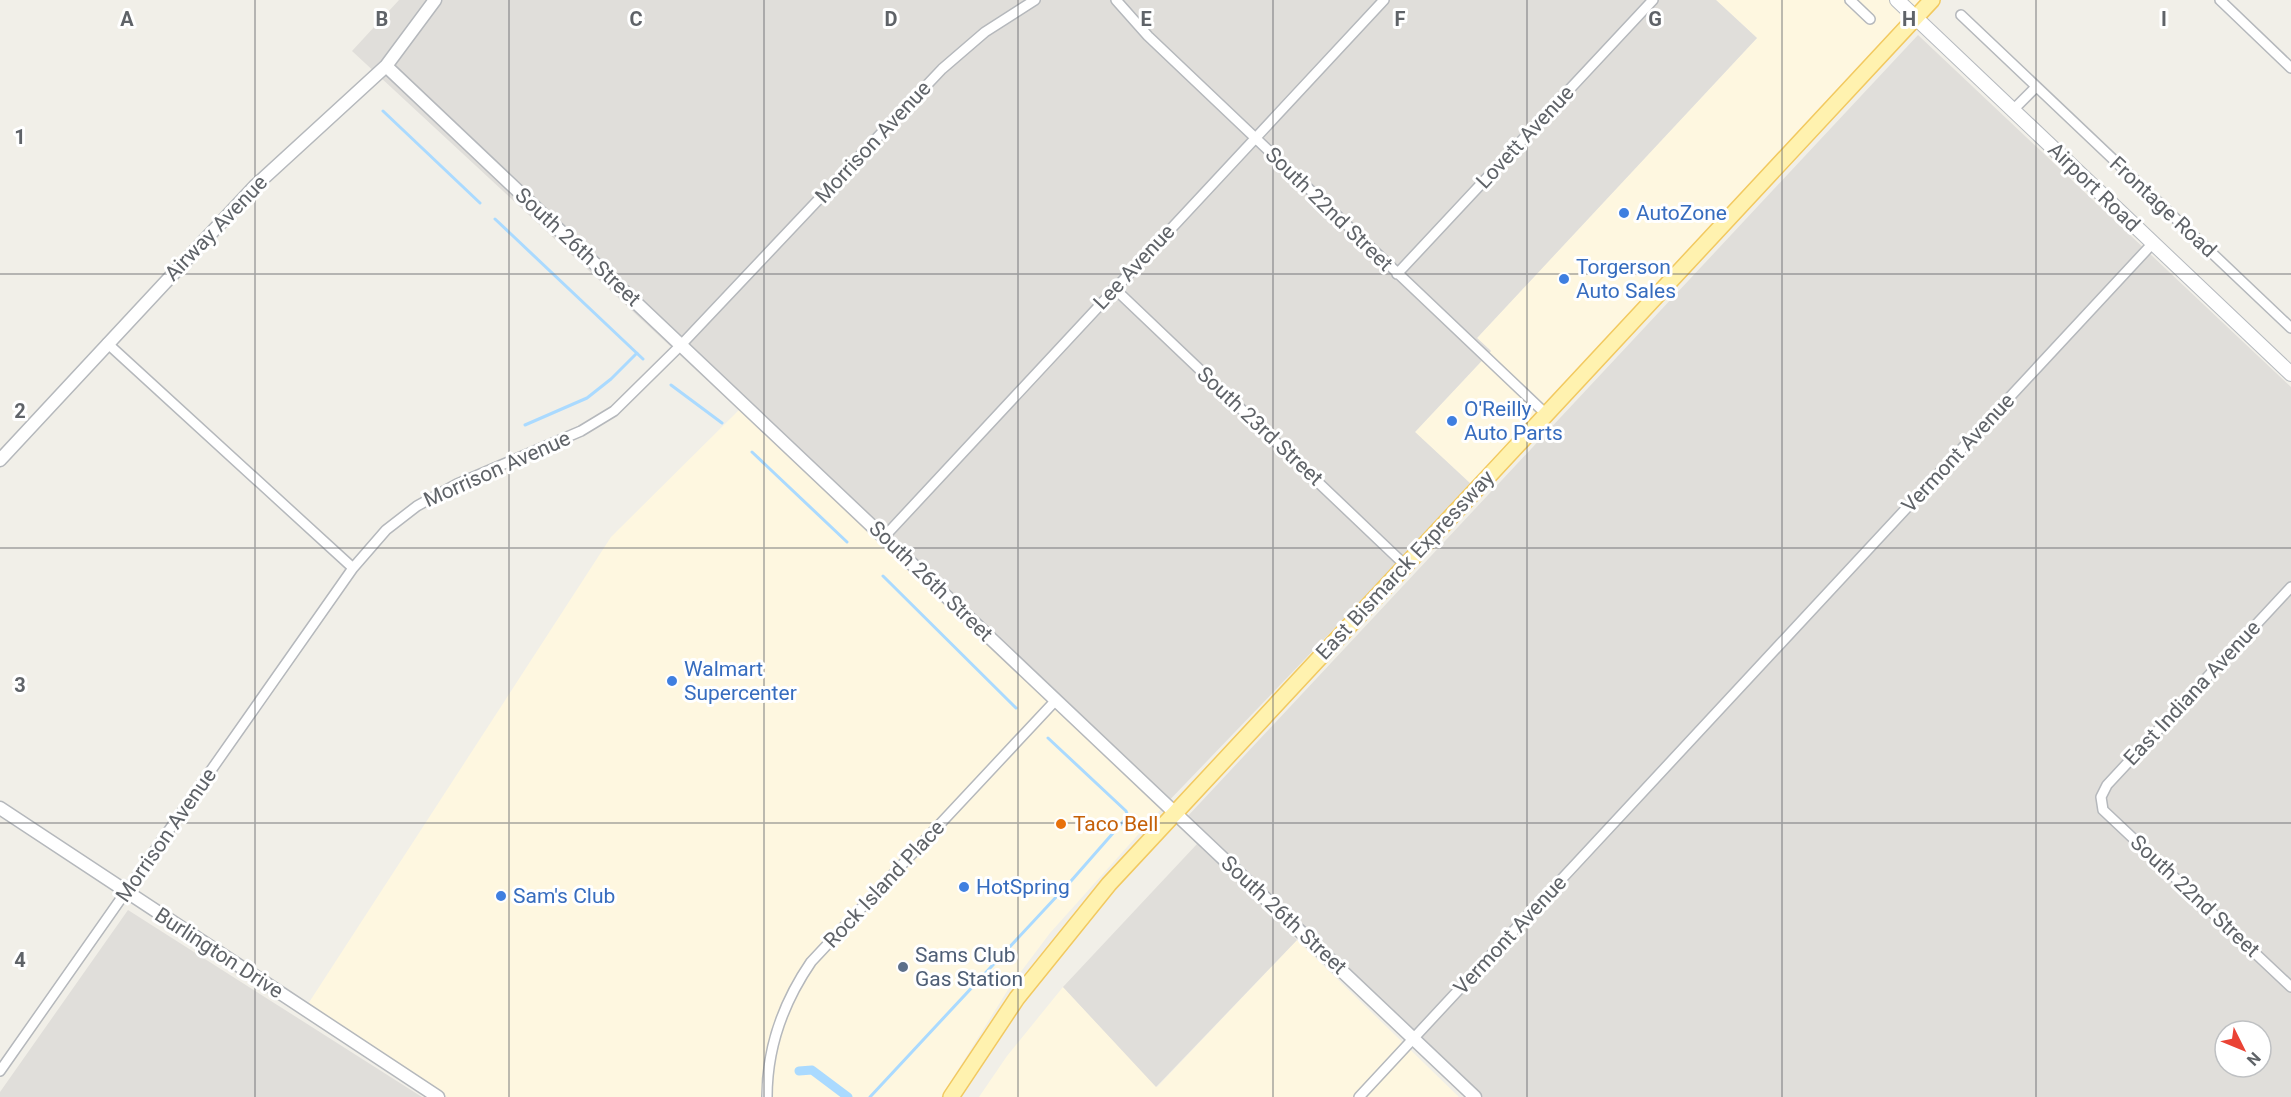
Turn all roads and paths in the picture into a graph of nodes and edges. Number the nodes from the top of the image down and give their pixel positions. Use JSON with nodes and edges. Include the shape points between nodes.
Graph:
{"nodes":[{"id":1,"x":435,"y":0,"type":"edge"},
{"id":2,"x":1035,"y":0,"type":"edge"},
{"id":3,"x":1116,"y":0,"type":"edge"},
{"id":4,"x":1384,"y":0,"type":"edge"},
{"id":5,"x":1653,"y":0,"type":"edge"},
{"id":6,"x":1850,"y":0,"type":"edge"},
{"id":7,"x":1897,"y":0,"type":"edge"},
{"id":8,"x":1932,"y":0,"type":"edge"},
{"id":9,"x":2220,"y":0,"type":"edge"},
{"id":10,"x":1961,"y":15,"type":"dead end"},
{"id":11,"x":1916,"y":18,"type":"junction"},
{"id":12,"x":1870,"y":19,"type":"dead end"},
{"id":13,"x":387,"y":66,"type":"junction"},
{"id":14,"x":2291,"y":68,"type":"edge"},
{"id":15,"x":2036,"y":87,"type":"junction"},
{"id":16,"x":2013,"y":110,"type":"junction"},
{"id":17,"x":1255,"y":138,"type":"junction"},
{"id":18,"x":2153,"y":243,"type":"junction"},
{"id":19,"x":1397,"y":274,"type":"junction"},
{"id":20,"x":1114,"y":288,"type":"junction"},
{"id":21,"x":2291,"y":328,"type":"edge"},
{"id":22,"x":107,"y":343,"type":"junction"},
{"id":23,"x":681,"y":345,"type":"junction"},
{"id":24,"x":2291,"y":374,"type":"edge"},
{"id":25,"x":1546,"y":414,"type":"junction"},
{"id":26,"x":0,"y":460,"type":"edge"},
{"id":27,"x":885,"y":536,"type":"junction"},
{"id":28,"x":1405,"y":565,"type":"junction"},
{"id":29,"x":353,"y":568,"type":"junction"},
{"id":30,"x":2291,"y":587,"type":"edge"},
{"id":31,"x":1056,"y":700,"type":"junction"},
{"id":32,"x":2101,"y":804,"type":"joint"},
{"id":33,"x":0,"y":808,"type":"edge"},
{"id":34,"x":1174,"y":812,"type":"junction"},
{"id":35,"x":126,"y":892,"type":"junction"},
{"id":36,"x":2291,"y":987,"type":"edge"},
{"id":37,"x":1413,"y":1038,"type":"junction"},
{"id":38,"x":0,"y":1071,"type":"edge"},
{"id":39,"x":438,"y":1097,"type":"edge"},
{"id":40,"x":767,"y":1097,"type":"edge"},
{"id":41,"x":951,"y":1097,"type":"edge"},
{"id":42,"x":1359,"y":1097,"type":"edge"},
{"id":43,"x":1475,"y":1097,"type":"edge"}],
"edges":[{"from":1,"to":13,"type":"street","name":"Airway Avenue"},
{"from":2,"to":23,"type":"street","name":"Morrison Avenue","via":[[985,32],[942,69]]},
{"from":3,"to":17,"type":"street","name":"South 22nd Street","via":[[1148,36]]},
{"from":4,"to":17,"type":"street","name":"Lee Avenue"},
{"from":5,"to":19,"type":"street","name":"Lovett Avenue"},
{"from":6,"to":12,"type":"street"},
{"from":7,"to":11,"type":"main road","name":"Airport Road"},
{"from":8,"to":11,"type":"main road","name":"East Bismarck Expressway"},
{"from":9,"to":14,"type":"street"},
{"from":10,"to":15,"type":"street","name":"Frontage Road"},
{"from":11,"to":16,"type":"main road","name":"Airport Road"},
{"from":11,"to":25,"type":"main road","name":"East Bismarck Expressway"},
{"from":13,"to":22,"type":"street","name":"Airway Avenue","via":[[267,174]]},
{"from":13,"to":23,"type":"street","name":"South 26th Street"},
{"from":15,"to":16,"type":"street"},
{"from":15,"to":21,"type":"street","name":"Frontage Road"},
{"from":16,"to":18,"type":"main road","name":"Airport Road"},
{"from":17,"to":19,"type":"street","name":"South 22nd Street"},
{"from":17,"to":20,"type":"street","name":"Lee Avenue"},
{"from":18,"to":24,"type":"main road","name":"Airport Road"},
{"from":18,"to":37,"type":"street","name":"Vermont Avenue"},
{"from":19,"to":25,"type":"street","name":"South 22nd Street"},
{"from":20,"to":27,"type":"street","name":"Lee Avenue"},
{"from":20,"to":28,"type":"street","name":"South 23rd Street"},
{"from":22,"to":26,"type":"street","name":"Airway Avenue"},
{"from":22,"to":29,"type":"street"},
{"from":23,"to":27,"type":"street","name":"South 26th Street"},
{"from":23,"to":29,"type":"street","name":"Morrison Avenue","via":[[608,416],[417,506],[386,530]]},
{"from":25,"to":28,"type":"main road","name":"East Bismarck Expressway"},
{"from":27,"to":31,"type":"street","name":"South 26th Street"},
{"from":28,"to":34,"type":"main road","name":"East Bismarck Expressway"},
{"from":29,"to":35,"type":"street","name":"Morrison Avenue"},
{"from":30,"to":32,"type":"street","name":"East Indiana Avenue","via":[[2107,785]]},
{"from":31,"to":34,"type":"street","name":"South 26th Street"},
{"from":31,"to":40,"type":"street","name":"Rock Island Place","via":[[811,962],[777,1027]]},
{"from":32,"to":36,"type":"street","name":"South 22nd Street"},
{"from":33,"to":35,"type":"street","name":"Burlington Drive"},
{"from":34,"to":37,"type":"street","name":"South 26th Street"},
{"from":34,"to":41,"type":"main road","name":"East Bismarck Expressway","via":[[1054,950]]},
{"from":35,"to":38,"type":"street","name":"Morrison Avenue"},
{"from":35,"to":39,"type":"street","name":"Burlington Drive"},
{"from":37,"to":42,"type":"street","name":"Vermont Avenue"},
{"from":37,"to":43,"type":"street","name":"South 26th Street"}]}
